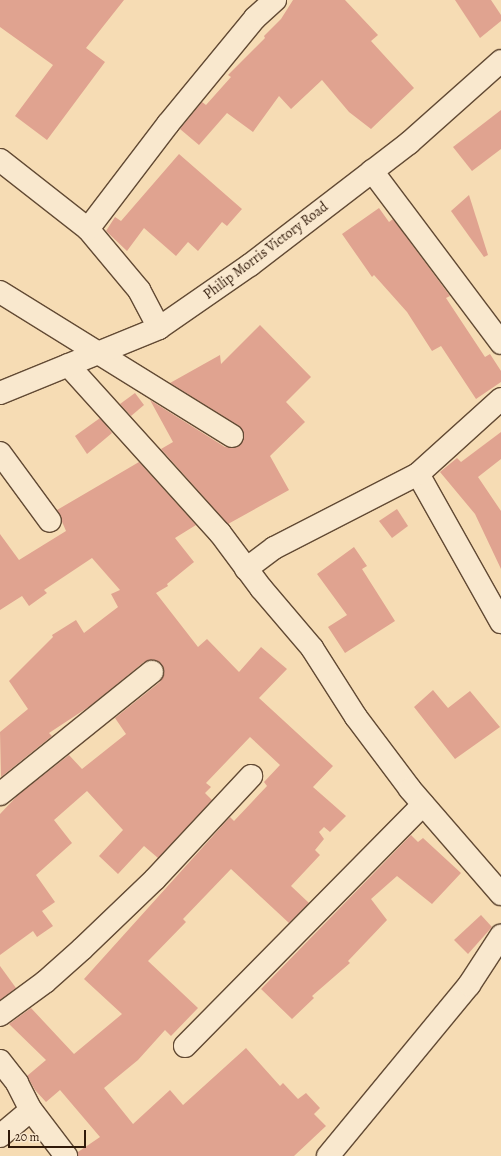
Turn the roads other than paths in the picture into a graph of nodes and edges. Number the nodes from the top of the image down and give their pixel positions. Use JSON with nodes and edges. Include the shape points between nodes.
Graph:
{"nodes":[{"id":1,"x":275,"y":0,"type":"edge"},
{"id":2,"x":501,"y":61,"type":"edge"},
{"id":3,"x":0,"y":160,"type":"edge"},
{"id":4,"x":372,"y":171,"type":"junction"},
{"id":5,"x":88,"y":229,"type":"junction"},
{"id":6,"x":0,"y":292,"type":"edge"},
{"id":7,"x":160,"y":328,"type":"junction"},
{"id":8,"x":501,"y":343,"type":"edge"},
{"id":9,"x":68,"y":365,"type":"junction"},
{"id":10,"x":0,"y":393,"type":"edge"},
{"id":11,"x":501,"y":399,"type":"edge"},
{"id":12,"x":232,"y":436,"type":"dead end"},
{"id":13,"x":0,"y":453,"type":"edge"},
{"id":14,"x":418,"y":474,"type":"junction"},
{"id":15,"x":50,"y":521,"type":"dead end"},
{"id":16,"x":246,"y":568,"type":"junction"},
{"id":17,"x":501,"y":622,"type":"edge"},
{"id":18,"x":152,"y":672,"type":"dead end"},
{"id":19,"x":251,"y":776,"type":"dead end"},
{"id":20,"x":0,"y":794,"type":"edge"},
{"id":21,"x":424,"y":805,"type":"junction"},
{"id":22,"x":501,"y":894,"type":"edge"},
{"id":23,"x":501,"y":936,"type":"edge"},
{"id":24,"x":0,"y":1015,"type":"edge"},
{"id":25,"x":185,"y":1046,"type":"dead end"},
{"id":26,"x":0,"y":1061,"type":"edge"},
{"id":27,"x":31,"y":1110,"type":"junction"},
{"id":28,"x":0,"y":1136,"type":"edge"},
{"id":29,"x":66,"y":1156,"type":"edge"},
{"id":30,"x":328,"y":1156,"type":"edge"}],
"edges":[{"from":1,"to":5,"type":"street","via":[[255,18],[168,124]]},
{"from":2,"to":4,"type":"street","name":"Philip Morris Victory Road","via":[[409,143]]},
{"from":3,"to":5,"type":"street"},
{"from":4,"to":7,"type":"street","name":"Philip Morris Victory Road","via":[[250,265]]},
{"from":4,"to":8,"type":"street"},
{"from":5,"to":7,"type":"street","via":[[139,290]]},
{"from":6,"to":12,"type":"street"},
{"from":7,"to":9,"type":"street","name":"Philip Morris Victory Road"},
{"from":9,"to":10,"type":"street","name":"Philip Morris Victory Road"},
{"from":9,"to":16,"type":"street","via":[[220,534]]},
{"from":11,"to":14,"type":"street"},
{"from":13,"to":15,"type":"street"},
{"from":14,"to":16,"type":"street","via":[[274,548]]},
{"from":14,"to":17,"type":"street"},
{"from":16,"to":21,"type":"street","via":[[312,648],[356,717]]},
{"from":18,"to":20,"type":"street"},
{"from":19,"to":24,"type":"street","via":[[155,878],[82,949],[46,982]]},
{"from":21,"to":22,"type":"street"},
{"from":21,"to":25,"type":"street"},
{"from":23,"to":30,"type":"street","via":[[469,986]]},
{"from":26,"to":27,"type":"street","via":[[17,1084]]},
{"from":27,"to":28,"type":"street"},
{"from":27,"to":29,"type":"street"}]}
